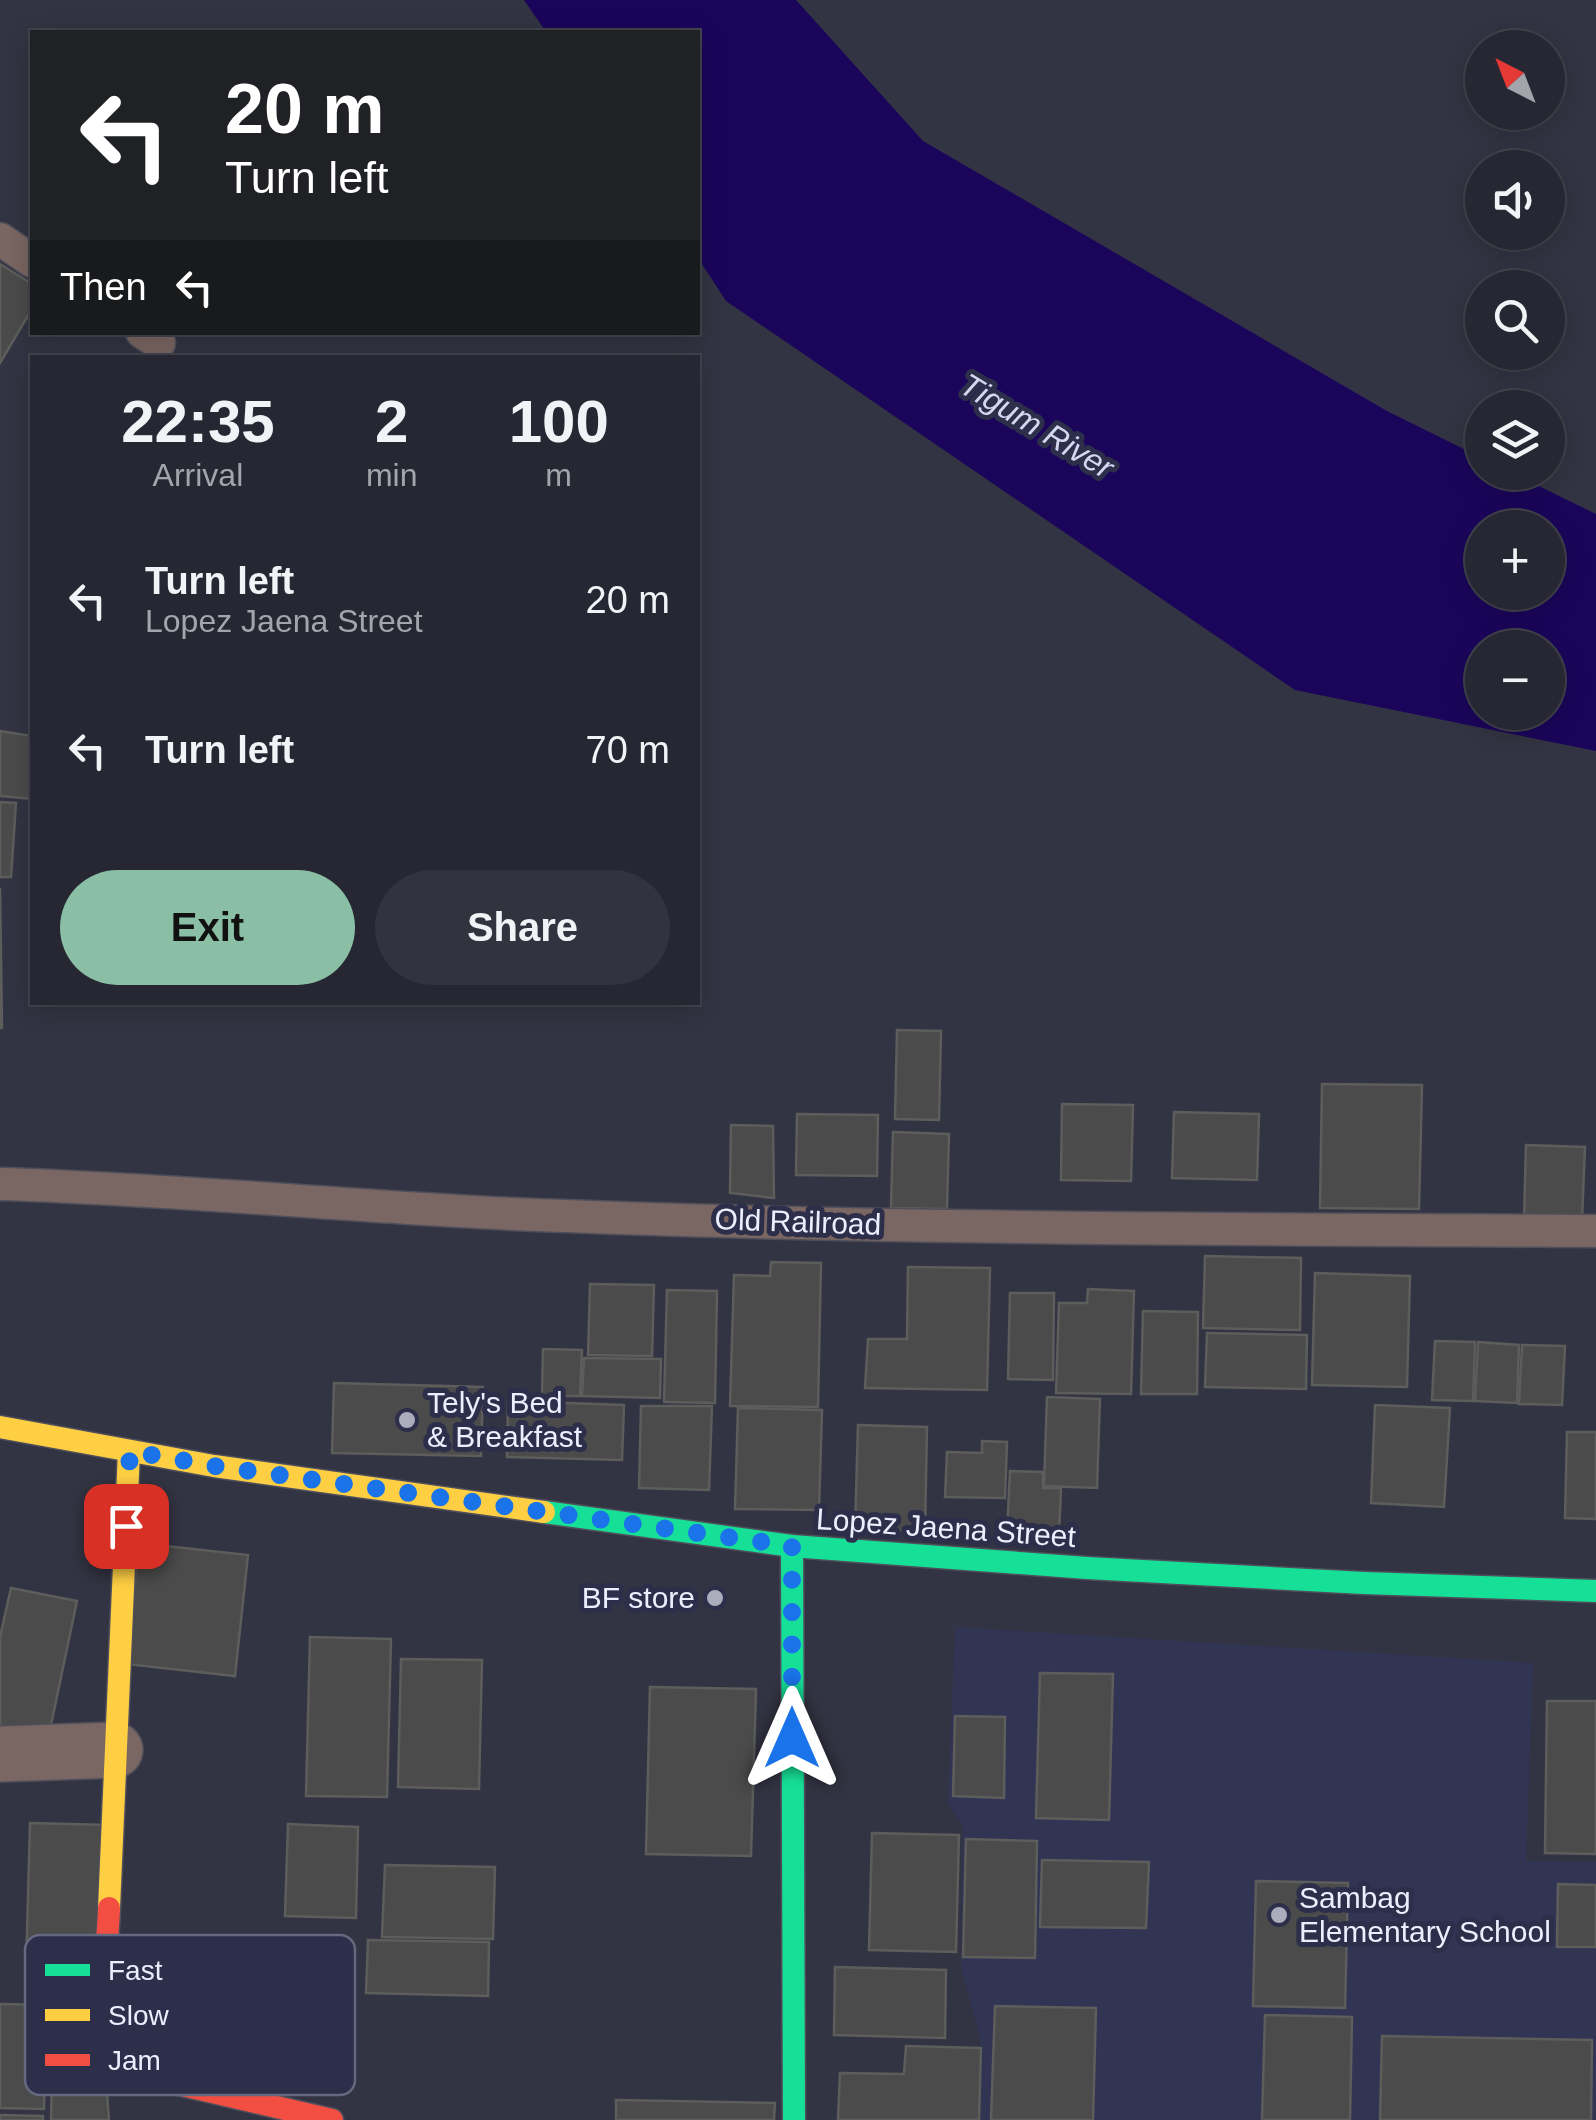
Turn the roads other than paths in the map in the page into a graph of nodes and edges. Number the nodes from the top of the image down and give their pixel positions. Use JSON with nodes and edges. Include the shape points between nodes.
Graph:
{"nodes":[{"id":1,"x":0,"y":240,"type":"edge"},
{"id":2,"x":30,"y":260,"type":"edge"},
{"id":3,"x":0,"y":1184,"type":"edge"},
{"id":4,"x":1596,"y":1232,"type":"edge"},
{"id":5,"x":0,"y":1427,"type":"edge"},
{"id":6,"x":130,"y":1451,"type":"junction"},
{"id":7,"x":792,"y":1546,"type":"junction"},
{"id":8,"x":1596,"y":1590,"type":"edge"},
{"id":9,"x":116,"y":1750,"type":"junction"},
{"id":10,"x":0,"y":1754,"type":"edge"},
{"id":11,"x":108,"y":1935,"type":"edge"},
{"id":12,"x":225,"y":2095,"type":"edge"},
{"id":13,"x":332,"y":2120,"type":"edge"},
{"id":14,"x":794,"y":2120,"type":"edge"}],
"edges":[{"from":1,"to":2,"type":"lane"},
{"from":3,"to":4,"type":"lane","name":"Old Railroad","via":[[550,1215],[979,1228]]},
{"from":5,"to":6,"type":"main road","name":"Lopez Jaena Street"},
{"from":6,"to":7,"type":"main road","name":"Lopez Jaena Street"},
{"from":6,"to":9,"type":"main road"},
{"from":7,"to":8,"type":"main road","name":"Lopez Jaena Street","via":[[1087,1568]]},
{"from":7,"to":14,"type":"main road"},
{"from":9,"to":10,"type":"street"},
{"from":9,"to":11,"type":"main road"},
{"from":12,"to":13,"type":"main road"}]}
